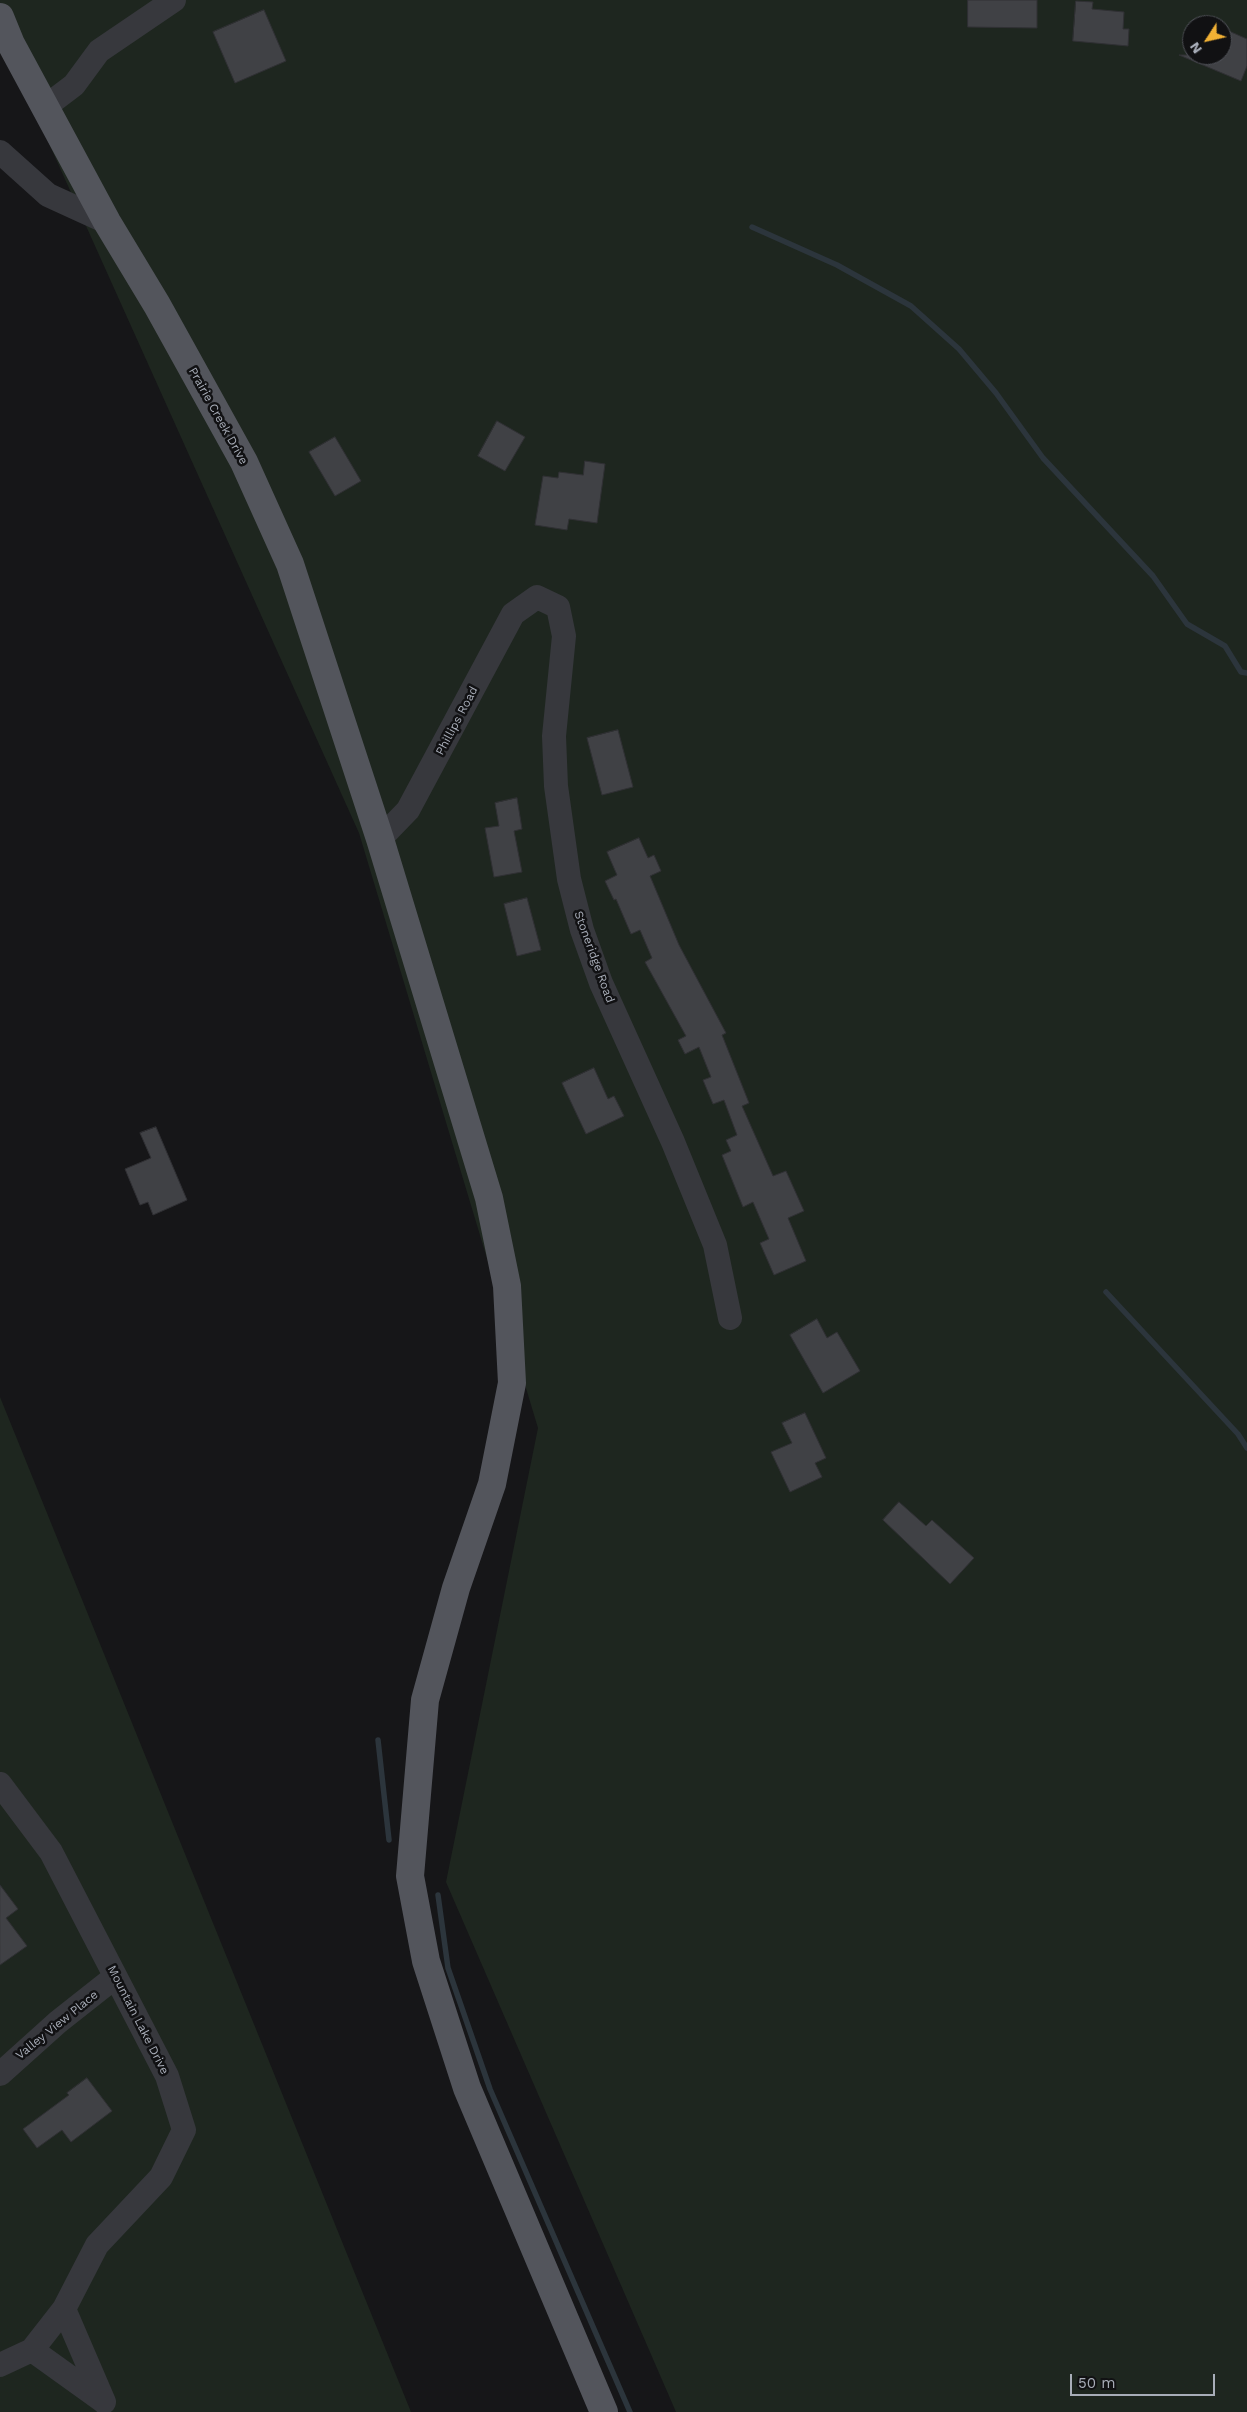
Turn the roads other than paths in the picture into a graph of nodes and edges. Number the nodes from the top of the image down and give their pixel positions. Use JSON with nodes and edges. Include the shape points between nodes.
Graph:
{"nodes":[{"id":1,"x":174,"y":0,"type":"edge"},
{"id":2,"x":0,"y":17,"type":"edge"},
{"id":3,"x":45,"y":106,"type":"junction"},
{"id":4,"x":0,"y":152,"type":"edge"},
{"id":5,"x":107,"y":222,"type":"junction"},
{"id":6,"x":531,"y":602,"type":"joint"},
{"id":7,"x":380,"y":839,"type":"junction"},
{"id":8,"x":730,"y":1318,"type":"dead end"},
{"id":9,"x":0,"y":1784,"type":"edge"},
{"id":10,"x":115,"y":1976,"type":"junction"},
{"id":11,"x":0,"y":2074,"type":"edge"},
{"id":12,"x":64,"y":2309,"type":"junction"},
{"id":13,"x":32,"y":2350,"type":"junction"},
{"id":14,"x":0,"y":2365,"type":"edge"},
{"id":15,"x":107,"y":2407,"type":"edge"},
{"id":16,"x":604,"y":2412,"type":"edge"}],
"edges":[{"from":1,"to":3,"type":"street","via":[[99,50],[74,85]]},
{"from":2,"to":3,"type":"main road","name":"Prairie Creek Drive"},
{"from":3,"to":5,"type":"main road","name":"Prairie Creek Drive"},
{"from":4,"to":5,"type":"street","via":[[48,195]]},
{"from":5,"to":7,"type":"main road","name":"Prairie Creek Drive","via":[[244,462],[290,564]]},
{"from":6,"to":7,"type":"street","name":"Phillips Road","via":[[513,614],[408,810]]},
{"from":6,"to":8,"type":"street","name":"Stoneridge Road","via":[[537,597],[558,607],[564,636],[554,736],[556,786],[569,879],[582,930],[601,983],[673,1142],[715,1245]]},
{"from":7,"to":16,"type":"main road","name":"Prairie Creek Drive","via":[[489,1198],[507,1286],[512,1382],[492,1484],[456,1588],[425,1700],[410,1876],[426,1961],[467,2088]]},
{"from":9,"to":10,"type":"street","name":"Mountain Lake Drive","via":[[51,1852]]},
{"from":10,"to":11,"type":"street","name":"Valley View Place"},
{"from":10,"to":12,"type":"street","name":"Mountain Lake Drive","via":[[167,2076],[184,2130],[161,2177],[97,2245]]},
{"from":12,"to":13,"type":"street","name":"Mountain Lake Drive"},
{"from":12,"to":15,"type":"street"},
{"from":13,"to":14,"type":"street","name":"Mountain Lake Drive"},
{"from":13,"to":15,"type":"street"}]}
